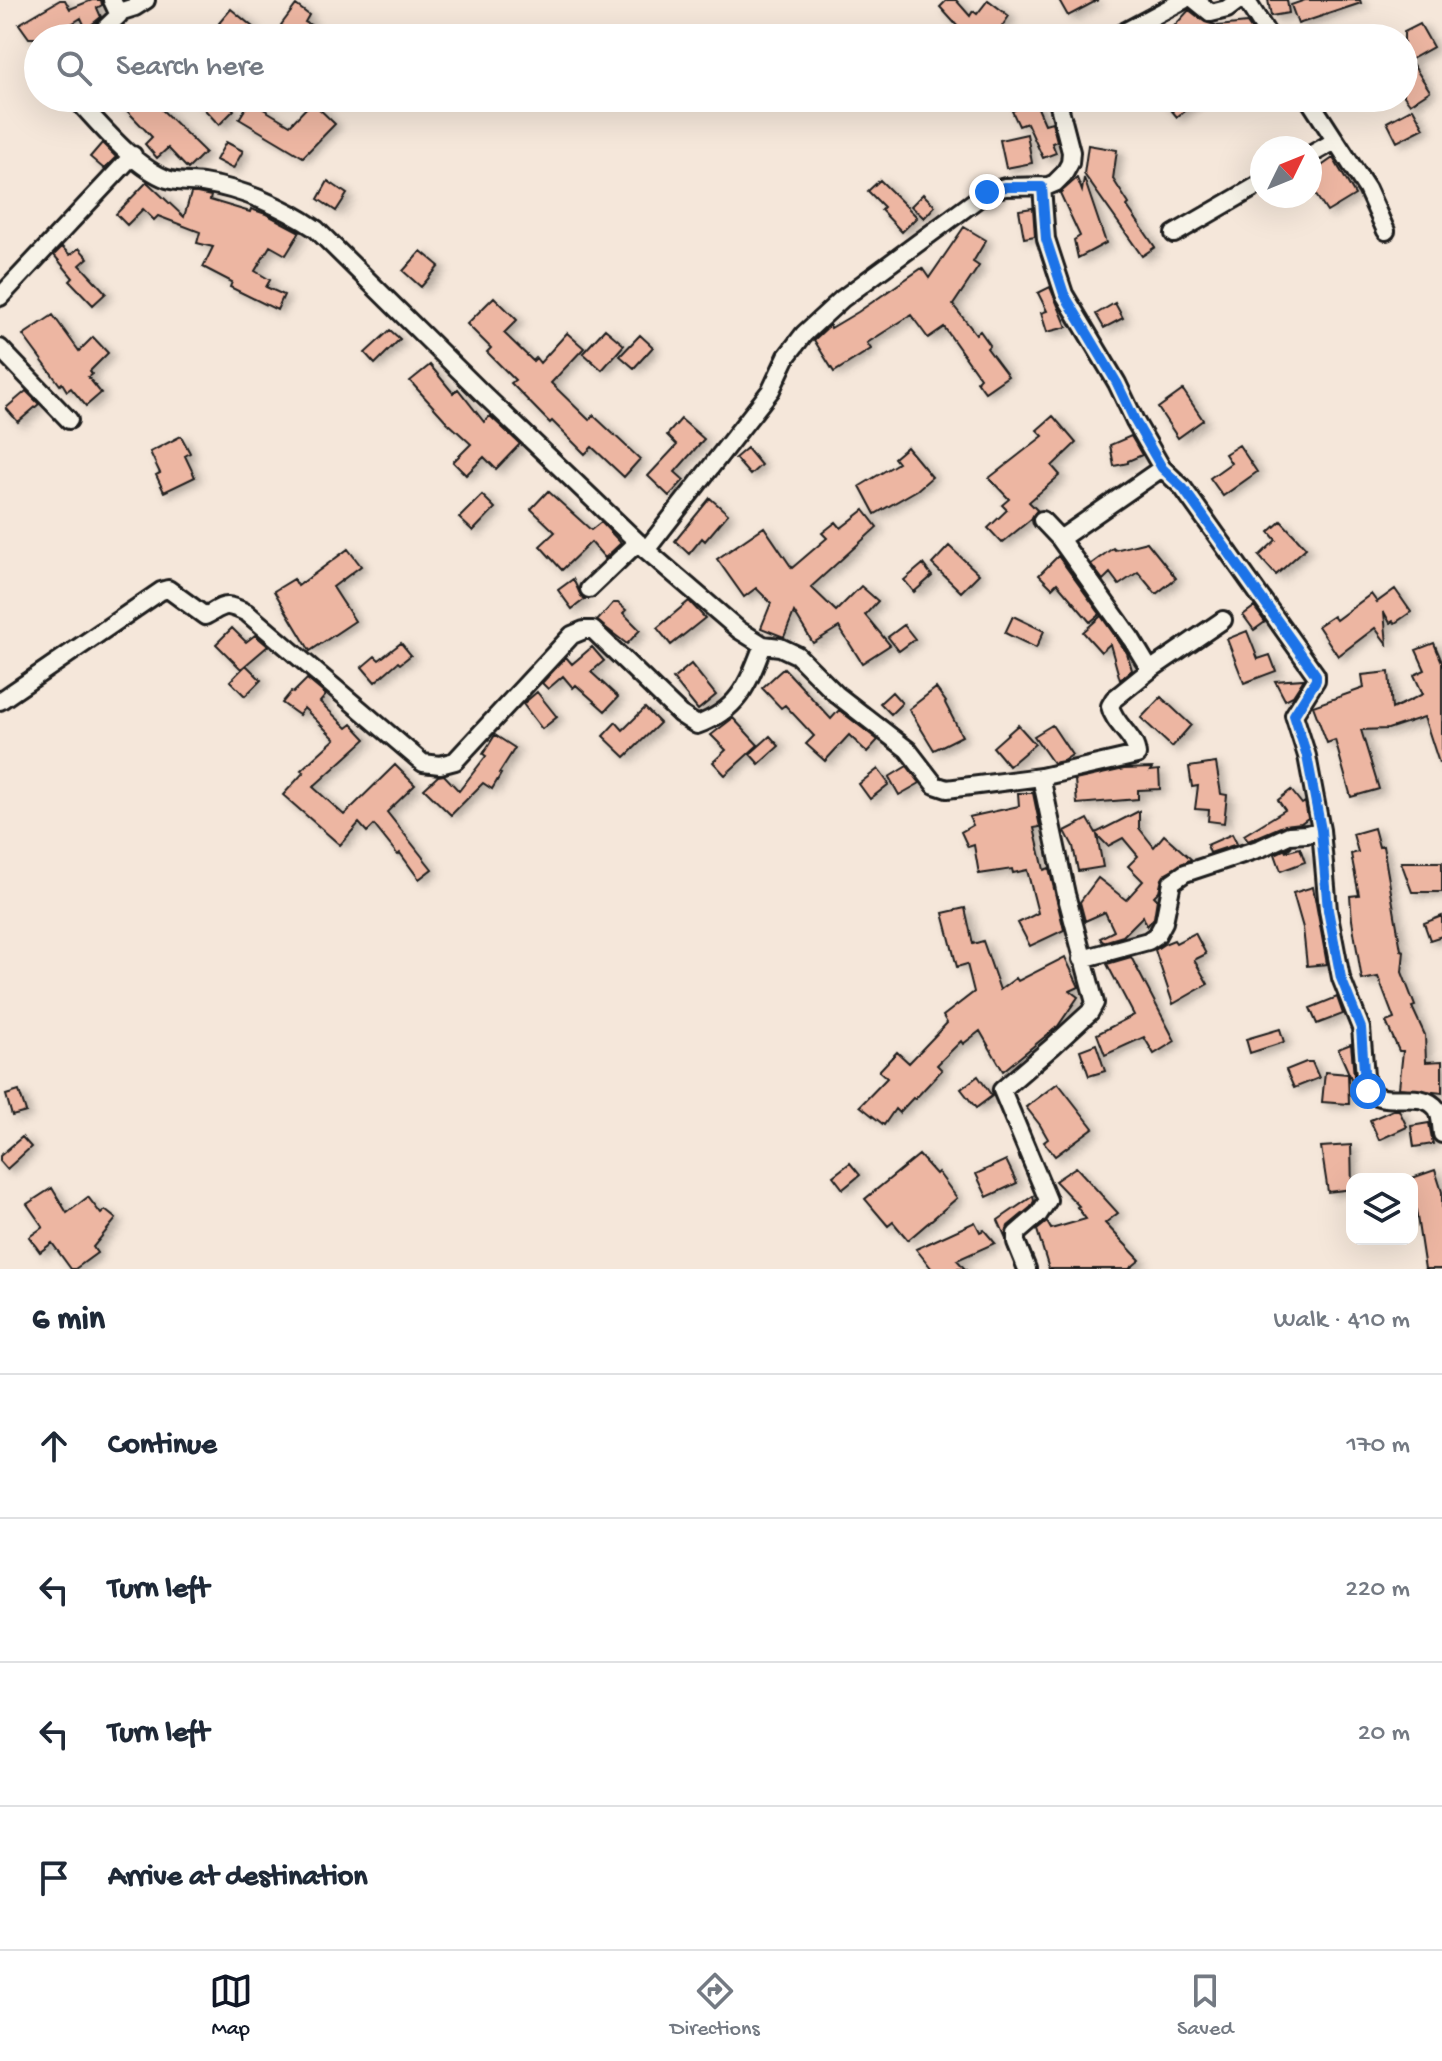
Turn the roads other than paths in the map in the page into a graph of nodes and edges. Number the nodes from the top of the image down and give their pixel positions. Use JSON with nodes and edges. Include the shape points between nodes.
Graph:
{"nodes":[{"id":1,"x":146,"y":0,"type":"edge"},
{"id":2,"x":1184,"y":0,"type":"edge"},
{"id":3,"x":1195,"y":0,"type":"edge"},
{"id":4,"x":1239,"y":0,"type":"edge"},
{"id":5,"x":1246,"y":0,"type":"edge"},
{"id":6,"x":116,"y":6,"type":"edge"},
{"id":7,"x":110,"y":24,"type":"edge"},
{"id":8,"x":1139,"y":24,"type":"edge"},
{"id":9,"x":1261,"y":24,"type":"edge"},
{"id":10,"x":89,"y":112,"type":"edge"},
{"id":11,"x":1061,"y":112,"type":"edge"},
{"id":12,"x":1317,"y":112,"type":"edge"},
{"id":13,"x":1335,"y":141,"type":"junction"},
{"id":14,"x":1322,"y":148,"type":"edge"},
{"id":15,"x":133,"y":155,"type":"junction"},
{"id":16,"x":1042,"y":187,"type":"junction"},
{"id":17,"x":1250,"y":190,"type":"edge"},
{"id":18,"x":1386,"y":231,"type":"dead end"},
{"id":19,"x":1174,"y":234,"type":"dead end"},
{"id":20,"x":0,"y":297,"type":"edge"},
{"id":21,"x":0,"y":348,"type":"edge"},
{"id":22,"x":69,"y":420,"type":"dead end"},
{"id":23,"x":1162,"y":468,"type":"junction"},
{"id":24,"x":1042,"y":520,"type":"dead end"},
{"id":25,"x":1060,"y":539,"type":"junction"},
{"id":26,"x":642,"y":546,"type":"junction"},
{"id":27,"x":589,"y":589,"type":"dead end"},
{"id":28,"x":1223,"y":620,"type":"dead end"},
{"id":29,"x":763,"y":645,"type":"junction"},
{"id":30,"x":1150,"y":670,"type":"junction"},
{"id":31,"x":0,"y":701,"type":"edge"},
{"id":32,"x":1041,"y":777,"type":"junction"},
{"id":33,"x":1321,"y":830,"type":"junction"},
{"id":34,"x":1082,"y":959,"type":"junction"},
{"id":35,"x":1442,"y":1134,"type":"edge"},
{"id":36,"x":1027,"y":1269,"type":"edge"}],
"edges":[{"from":1,"to":6,"type":"street","via":[[135,7]]},
{"from":2,"to":8,"type":"street"},
{"from":3,"to":4,"type":"street","via":[[1211,13]]},
{"from":5,"to":9,"type":"street"},
{"from":6,"to":7,"type":"street","via":[[117,18]]},
{"from":10,"to":15,"type":"street"},
{"from":11,"to":16,"type":"street","via":[[1070,163],[1060,179]]},
{"from":12,"to":13,"type":"street"},
{"from":13,"to":14,"type":"street"},
{"from":13,"to":18,"type":"street","via":[[1367,189]]},
{"from":15,"to":20,"type":"street"},
{"from":15,"to":26,"type":"street","via":[[167,179],[204,183],[264,201],[316,229]]},
{"from":16,"to":23,"type":"street","via":[[1046,239],[1064,294]]},
{"from":16,"to":26,"type":"street","via":[[987,192],[823,316],[787,356],[771,390]]},
{"from":17,"to":19,"type":"street"},
{"from":21,"to":22,"type":"street"},
{"from":23,"to":25,"type":"street"},
{"from":23,"to":33,"type":"street","via":[[1183,488],[1316,675],[1294,715]]},
{"from":24,"to":25,"type":"street"},
{"from":25,"to":30,"type":"street"},
{"from":26,"to":27,"type":"street"},
{"from":26,"to":29,"type":"street"},
{"from":28,"to":30,"type":"street"},
{"from":29,"to":31,"type":"street","via":[[738,701],[697,725],[593,630],[584,630],[572,635],[455,761],[440,765],[423,763],[247,613],[228,604],[205,616],[168,589]]},
{"from":29,"to":32,"type":"street","via":[[797,655],[836,694],[908,750],[939,788]]},
{"from":30,"to":32,"type":"street","via":[[1110,706],[1136,747],[1136,756]]},
{"from":32,"to":34,"type":"street"},
{"from":33,"to":34,"type":"street","via":[[1289,835],[1185,873],[1172,882],[1162,930],[1152,939]]},
{"from":33,"to":35,"type":"street","via":[[1328,910],[1341,978],[1361,1028],[1366,1088],[1379,1097],[1429,1102],[1438,1111]]},
{"from":34,"to":36,"type":"street","via":[[1094,1007],[1002,1090],[1048,1200],[1016,1234]]}]}
